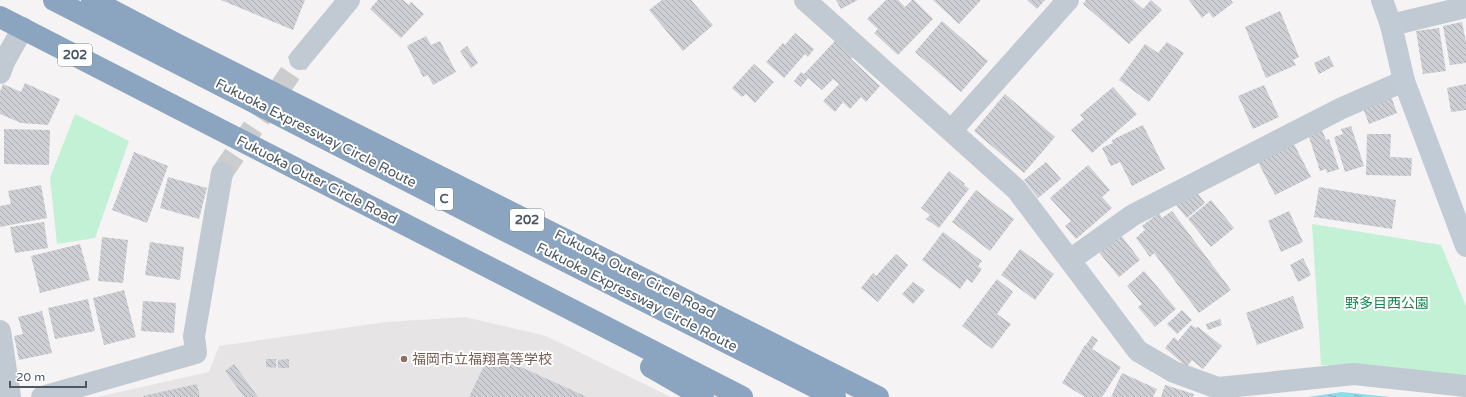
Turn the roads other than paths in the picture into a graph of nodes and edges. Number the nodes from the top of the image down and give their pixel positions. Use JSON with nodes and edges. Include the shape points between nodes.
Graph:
{"nodes":[{"id":1,"x":54,"y":0,"type":"edge"},
{"id":2,"x":92,"y":0,"type":"edge"},
{"id":3,"x":349,"y":0,"type":"edge"},
{"id":4,"x":805,"y":0,"type":"edge"},
{"id":5,"x":1068,"y":0,"type":"edge"},
{"id":6,"x":1382,"y":0,"type":"edge"},
{"id":7,"x":1466,"y":7,"type":"edge"},
{"id":8,"x":0,"y":16,"type":"edge"},
{"id":9,"x":0,"y":20,"type":"edge"},
{"id":10,"x":1391,"y":25,"type":"junction"},
{"id":11,"x":22,"y":28,"type":"junction"},
{"id":12,"x":300,"y":58,"type":"tunnel mouth"},
{"id":13,"x":0,"y":73,"type":"edge"},
{"id":14,"x":1404,"y":81,"type":"junction"},
{"id":15,"x":951,"y":131,"type":"junction"},
{"id":16,"x":222,"y":173,"type":"tunnel mouth"},
{"id":17,"x":1466,"y":246,"type":"edge"},
{"id":18,"x":1070,"y":260,"type":"junction"},
{"id":19,"x":484,"y":264,"type":"junction"},
{"id":20,"x":0,"y":331,"type":"edge"},
{"id":21,"x":808,"y":383,"type":"junction"},
{"id":22,"x":1466,"y":386,"type":"edge"},
{"id":23,"x":10,"y":397,"type":"edge"},
{"id":24,"x":42,"y":397,"type":"edge"},
{"id":25,"x":703,"y":397,"type":"edge"},
{"id":26,"x":740,"y":397,"type":"edge"},
{"id":27,"x":835,"y":397,"type":"edge"},
{"id":28,"x":840,"y":397,"type":"edge"},
{"id":29,"x":878,"y":397,"type":"edge"}],
"edges":[{"from":1,"to":21,"type":"highway","name":"Fukuoka Expressway Circle Route","number":"C"},
{"from":2,"to":29,"type":"highway","name":"Fukuoka Outer Circle Road","number":"202"},
{"from":3,"to":12,"type":"street"},
{"from":4,"to":15,"type":"street"},
{"from":5,"to":15,"type":"street"},
{"from":6,"to":10,"type":"street"},
{"from":7,"to":10,"type":"street"},
{"from":8,"to":11,"type":"highway","name":"Fukuoka Outer Circle Road","number":"202"},
{"from":9,"to":19,"type":"highway"},
{"from":10,"to":14,"type":"street"},
{"from":11,"to":13,"type":"street"},
{"from":11,"to":26,"type":"highway","name":"Fukuoka Outer Circle Road","number":"202"},
{"from":14,"to":17,"type":"street"},
{"from":14,"to":18,"type":"street","via":[[1342,108],[1133,215]]},
{"from":15,"to":18,"type":"street","via":[[1017,190]]},
{"from":16,"to":24,"type":"street","via":[[194,336],[196,353]]},
{"from":18,"to":22,"type":"street","via":[[1138,351],[1174,372],[1218,388],[1354,374]]},
{"from":19,"to":25,"type":"highway","via":[[598,337]]},
{"from":19,"to":26,"type":"highway"},
{"from":20,"to":23,"type":"street"},
{"from":21,"to":27,"type":"highway","name":"Fukuoka Expressway Circle Route","number":"C"},
{"from":21,"to":28,"type":"highway"}]}
